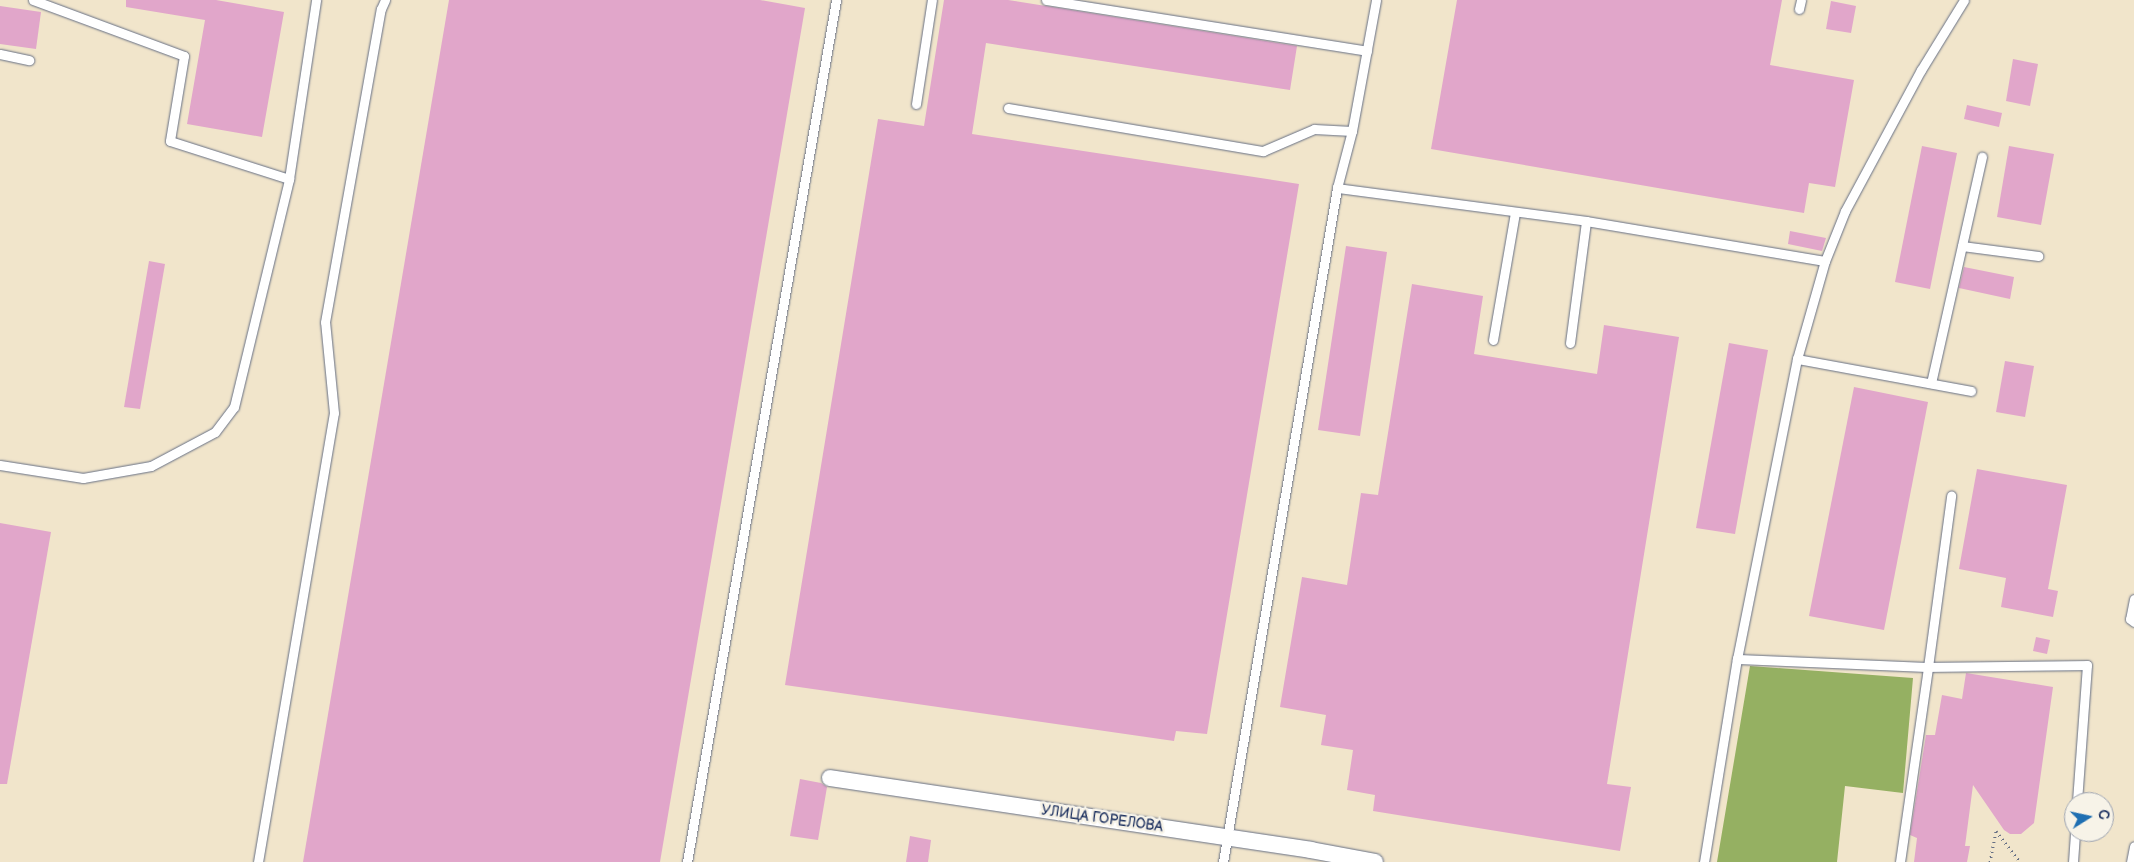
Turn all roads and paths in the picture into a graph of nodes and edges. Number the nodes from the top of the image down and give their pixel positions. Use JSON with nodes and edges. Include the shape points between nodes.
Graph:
{"nodes":[{"id":1,"x":33,"y":0,"type":"edge"},
{"id":2,"x":316,"y":0,"type":"edge"},
{"id":3,"x":385,"y":0,"type":"edge"},
{"id":4,"x":836,"y":0,"type":"edge"},
{"id":5,"x":932,"y":0,"type":"edge"},
{"id":6,"x":1046,"y":0,"type":"edge"},
{"id":7,"x":1376,"y":0,"type":"edge"},
{"id":8,"x":1964,"y":0,"type":"edge"},
{"id":9,"x":1368,"y":52,"type":"junction"},
{"id":10,"x":0,"y":54,"type":"edge"},
{"id":11,"x":28,"y":60,"type":"dead end"},
{"id":12,"x":916,"y":104,"type":"dead end"},
{"id":13,"x":1008,"y":108,"type":"dead end"},
{"id":14,"x":1352,"y":131,"type":"junction"},
{"id":15,"x":1982,"y":157,"type":"dead end"},
{"id":16,"x":289,"y":180,"type":"junction"},
{"id":17,"x":1337,"y":188,"type":"junction"},
{"id":18,"x":1515,"y":213,"type":"junction"},
{"id":19,"x":1586,"y":221,"type":"junction"},
{"id":20,"x":1962,"y":246,"type":"junction"},
{"id":21,"x":2038,"y":256,"type":"dead end"},
{"id":22,"x":1825,"y":261,"type":"junction"},
{"id":23,"x":1493,"y":340,"type":"dead end"},
{"id":24,"x":1570,"y":343,"type":"dead end"},
{"id":25,"x":1797,"y":359,"type":"junction"},
{"id":26,"x":1931,"y":383,"type":"junction"},
{"id":27,"x":1971,"y":391,"type":"dead end"},
{"id":28,"x":0,"y":464,"type":"edge"},
{"id":29,"x":1951,"y":496,"type":"dead end"},
{"id":30,"x":2134,"y":599,"type":"edge"},
{"id":31,"x":2134,"y":622,"type":"edge"},
{"id":32,"x":1737,"y":659,"type":"junction"},
{"id":33,"x":1928,"y":667,"type":"junction"},
{"id":34,"x":830,"y":778,"type":"dead end"},
{"id":35,"x":2078,"y":792,"type":"edge"},
{"id":36,"x":1226,"y":837,"type":"junction"},
{"id":37,"x":2074,"y":842,"type":"edge"},
{"id":38,"x":2134,"y":846,"type":"edge"},
{"id":39,"x":258,"y":862,"type":"edge"},
{"id":40,"x":687,"y":862,"type":"edge"},
{"id":41,"x":1223,"y":862,"type":"edge"},
{"id":42,"x":1374,"y":862,"type":"edge"},
{"id":43,"x":1704,"y":862,"type":"edge"},
{"id":44,"x":1900,"y":862,"type":"edge"},
{"id":45,"x":1990,"y":862,"type":"edge"},
{"id":46,"x":2020,"y":862,"type":"edge"},
{"id":47,"x":2073,"y":862,"type":"edge"},
{"id":48,"x":2131,"y":862,"type":"edge"}],
"edges":[{"from":1,"to":16,"type":"lane","via":[[184,56],[170,141]]},
{"from":2,"to":16,"type":"lane"},
{"from":3,"to":39,"type":"lane","via":[[325,322],[334,413]]},
{"from":4,"to":40,"type":"lane"},
{"from":5,"to":12,"type":"lane"},
{"from":6,"to":9,"type":"lane"},
{"from":7,"to":9,"type":"lane"},
{"from":8,"to":22,"type":"lane","via":[[1921,70],[1845,211]]},
{"from":9,"to":14,"type":"lane"},
{"from":10,"to":11,"type":"lane"},
{"from":13,"to":14,"type":"lane","via":[[1263,151],[1314,129]]},
{"from":14,"to":17,"type":"lane"},
{"from":15,"to":20,"type":"lane"},
{"from":16,"to":28,"type":"lane","via":[[234,407],[215,432],[150,466],[83,478]]},
{"from":17,"to":18,"type":"lane"},
{"from":17,"to":36,"type":"lane"},
{"from":18,"to":19,"type":"lane"},
{"from":18,"to":23,"type":"lane"},
{"from":19,"to":22,"type":"lane"},
{"from":19,"to":24,"type":"lane"},
{"from":20,"to":21,"type":"lane"},
{"from":20,"to":26,"type":"lane"},
{"from":22,"to":25,"type":"lane"},
{"from":25,"to":26,"type":"lane"},
{"from":25,"to":32,"type":"lane"},
{"from":26,"to":27,"type":"lane"},
{"from":29,"to":33,"type":"lane"},
{"from":30,"to":31,"type":"lane","via":[[2130,619]]},
{"from":32,"to":33,"type":"lane"},
{"from":32,"to":43,"type":"lane"},
{"from":33,"to":35,"type":"lane","via":[[2086,665]]},
{"from":33,"to":44,"type":"lane"},
{"from":34,"to":36,"type":"street","name":"УЛИЦА ГОРЕЛОВА"},
{"from":36,"to":41,"type":"lane"},
{"from":36,"to":42,"type":"street","name":"УЛИЦА ГОРЕЛОВА"},
{"from":37,"to":47,"type":"lane"},
{"from":38,"to":48,"type":"lane"},
{"from":45,"to":46,"type":"path","via":[[1996,831]]}]}
